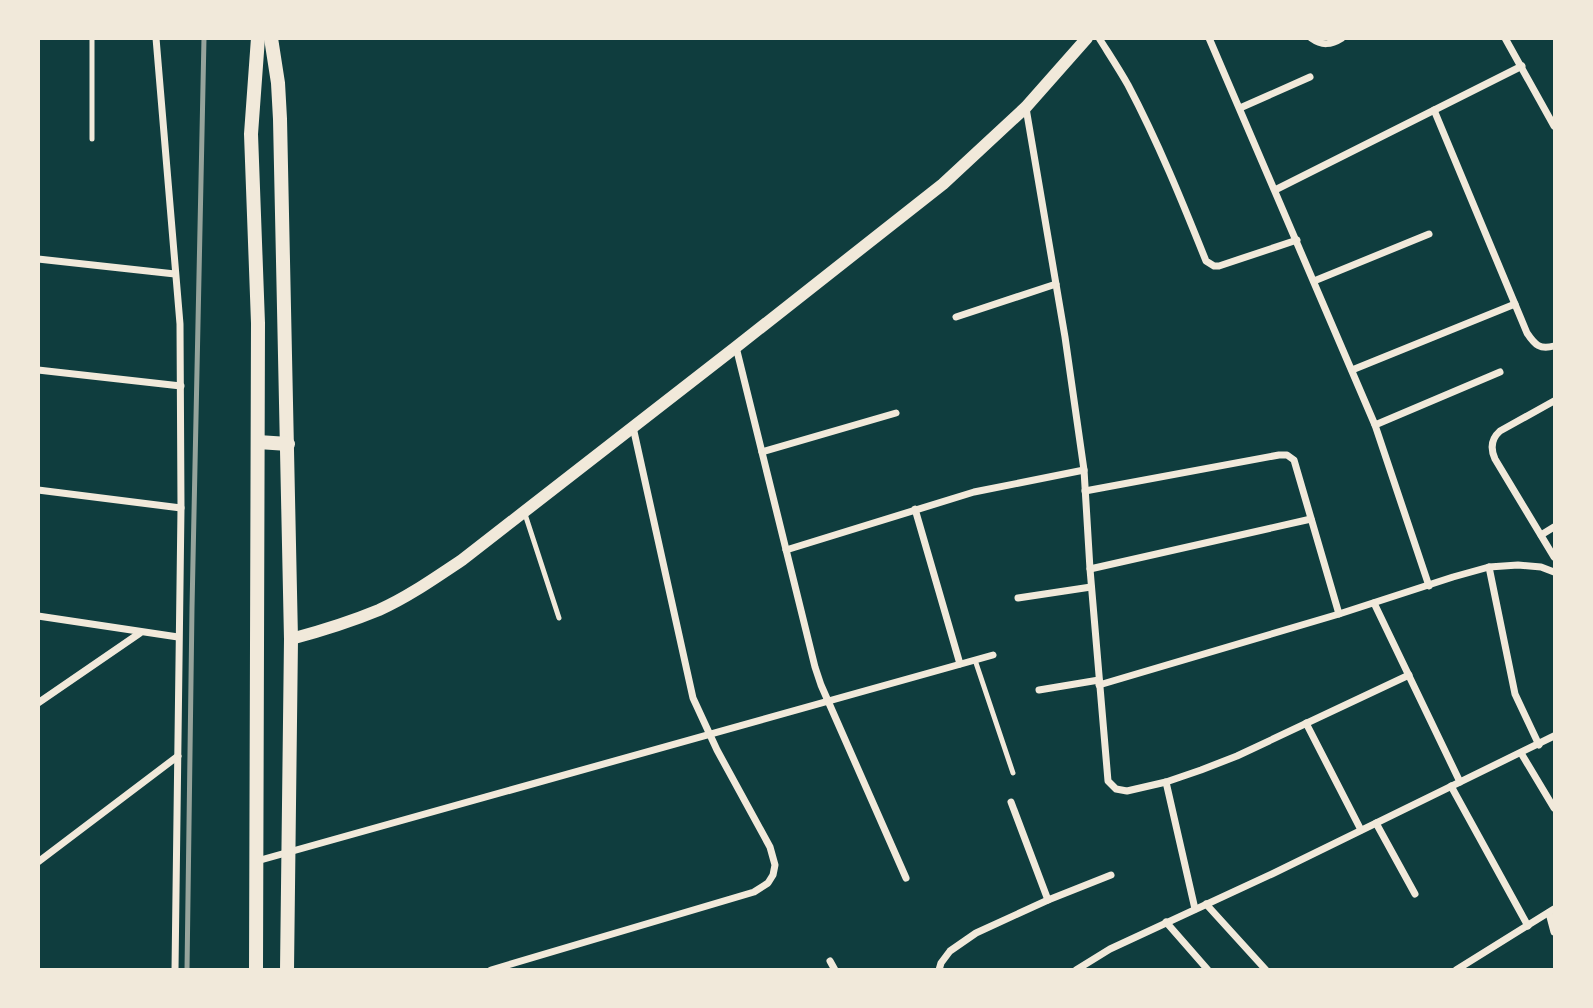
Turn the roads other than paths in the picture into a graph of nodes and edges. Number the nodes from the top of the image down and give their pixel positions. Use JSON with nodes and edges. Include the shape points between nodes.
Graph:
{"nodes":[{"id":1,"x":92,"y":38,"type":"edge"},
{"id":2,"x":156,"y":38,"type":"edge"},
{"id":3,"x":258,"y":38,"type":"edge"},
{"id":4,"x":271,"y":38,"type":"edge"},
{"id":5,"x":1087,"y":38,"type":"edge"},
{"id":6,"x":1100,"y":38,"type":"edge"},
{"id":7,"x":1209,"y":38,"type":"edge"},
{"id":8,"x":1311,"y":38,"type":"edge"},
{"id":9,"x":1342,"y":38,"type":"edge"},
{"id":10,"x":1506,"y":38,"type":"edge"},
{"id":11,"x":1522,"y":65,"type":"junction"},
{"id":12,"x":1310,"y":76,"type":"dead end"},
{"id":13,"x":1026,"y":107,"type":"junction"},
{"id":14,"x":1240,"y":108,"type":"junction"},
{"id":15,"x":1434,"y":110,"type":"junction"},
{"id":16,"x":1555,"y":126,"type":"edge"},
{"id":17,"x":92,"y":139,"type":"dead end"},
{"id":18,"x":1275,"y":190,"type":"junction"},
{"id":19,"x":1429,"y":234,"type":"dead end"},
{"id":20,"x":1297,"y":240,"type":"junction"},
{"id":21,"x":38,"y":259,"type":"edge"},
{"id":22,"x":175,"y":274,"type":"junction"},
{"id":23,"x":1314,"y":281,"type":"junction"},
{"id":24,"x":1056,"y":284,"type":"junction"},
{"id":25,"x":1515,"y":304,"type":"junction"},
{"id":26,"x":956,"y":317,"type":"dead end"},
{"id":27,"x":1555,"y":346,"type":"edge"},
{"id":28,"x":736,"y":348,"type":"junction"},
{"id":29,"x":38,"y":370,"type":"edge"},
{"id":30,"x":1352,"y":370,"type":"junction"},
{"id":31,"x":1500,"y":372,"type":"dead end"},
{"id":32,"x":181,"y":386,"type":"junction"},
{"id":33,"x":1555,"y":401,"type":"edge"},
{"id":34,"x":896,"y":413,"type":"dead end"},
{"id":35,"x":1375,"y":425,"type":"junction"},
{"id":36,"x":633,"y":427,"type":"junction"},
{"id":37,"x":258,"y":442,"type":"junction"},
{"id":38,"x":288,"y":444,"type":"junction"},
{"id":39,"x":762,"y":452,"type":"junction"},
{"id":40,"x":1084,"y":470,"type":"junction"},
{"id":41,"x":38,"y":491,"type":"edge"},
{"id":42,"x":1085,"y":491,"type":"junction"},
{"id":43,"x":181,"y":508,"type":"junction"},
{"id":44,"x":915,"y":509,"type":"junction"},
{"id":45,"x":524,"y":511,"type":"junction"},
{"id":46,"x":1311,"y":519,"type":"junction"},
{"id":47,"x":1555,"y":527,"type":"edge"},
{"id":48,"x":1541,"y":535,"type":"junction"},
{"id":49,"x":786,"y":550,"type":"junction"},
{"id":50,"x":1555,"y":557,"type":"edge"},
{"id":51,"x":1489,"y":567,"type":"junction"},
{"id":52,"x":1090,"y":569,"type":"junction"},
{"id":53,"x":1555,"y":572,"type":"edge"},
{"id":54,"x":1429,"y":586,"type":"junction"},
{"id":55,"x":1091,"y":587,"type":"junction"},
{"id":56,"x":1018,"y":598,"type":"dead end"},
{"id":57,"x":1374,"y":603,"type":"junction"},
{"id":58,"x":1339,"y":614,"type":"junction"},
{"id":59,"x":38,"y":616,"type":"edge"},
{"id":60,"x":559,"y":618,"type":"dead end"},
{"id":61,"x":141,"y":632,"type":"junction"},
{"id":62,"x":178,"y":637,"type":"junction"},
{"id":63,"x":291,"y":639,"type":"junction"},
{"id":64,"x":993,"y":655,"type":"dead end"},
{"id":65,"x":975,"y":660,"type":"junction"},
{"id":66,"x":960,"y":664,"type":"junction"},
{"id":67,"x":1409,"y":675,"type":"junction"},
{"id":68,"x":1099,"y":682,"type":"junction"},
{"id":69,"x":1039,"y":690,"type":"dead end"},
{"id":70,"x":828,"y":701,"type":"junction"},
{"id":71,"x":38,"y":703,"type":"edge"},
{"id":72,"x":1306,"y":723,"type":"junction"},
{"id":73,"x":709,"y":734,"type":"junction"},
{"id":74,"x":1555,"y":736,"type":"edge"},
{"id":75,"x":1539,"y":745,"type":"junction"},
{"id":76,"x":1521,"y":753,"type":"junction"},
{"id":77,"x":178,"y":756,"type":"junction"},
{"id":78,"x":1013,"y":773,"type":"dead end"},
{"id":79,"x":1166,"y":782,"type":"junction"},
{"id":80,"x":1460,"y":782,"type":"junction"},
{"id":81,"x":1451,"y":786,"type":"junction"},
{"id":82,"x":1011,"y":802,"type":"dead end"},
{"id":83,"x":1555,"y":808,"type":"edge"},
{"id":84,"x":1376,"y":823,"type":"junction"},
{"id":85,"x":1361,"y":830,"type":"junction"},
{"id":86,"x":288,"y":853,"type":"junction"},
{"id":87,"x":257,"y":861,"type":"junction"},
{"id":88,"x":38,"y":862,"type":"edge"},
{"id":89,"x":1111,"y":875,"type":"dead end"},
{"id":90,"x":906,"y":878,"type":"dead end"},
{"id":91,"x":1415,"y":894,"type":"dead end"},
{"id":92,"x":1048,"y":900,"type":"junction"},
{"id":93,"x":1206,"y":904,"type":"junction"},
{"id":94,"x":1195,"y":909,"type":"junction"},
{"id":95,"x":1552,"y":911,"type":"edge"},
{"id":96,"x":1166,"y":922,"type":"junction"},
{"id":97,"x":1528,"y":926,"type":"junction"},
{"id":98,"x":1555,"y":932,"type":"edge"},
{"id":99,"x":830,"y":961,"type":"dead end"},
{"id":100,"x":1081,"y":968,"type":"edge"},
{"id":101,"x":175,"y":970,"type":"edge"},
{"id":102,"x":256,"y":970,"type":"edge"},
{"id":103,"x":287,"y":970,"type":"edge"},
{"id":104,"x":491,"y":970,"type":"edge"},
{"id":105,"x":835,"y":970,"type":"edge"},
{"id":106,"x":939,"y":970,"type":"edge"},
{"id":107,"x":1208,"y":970,"type":"edge"},
{"id":108,"x":1266,"y":970,"type":"edge"},
{"id":109,"x":1456,"y":970,"type":"edge"}],
"edges":[{"from":1,"to":17,"type":"lane"},
{"from":2,"to":22,"type":"street"},
{"from":3,"to":37,"type":"main road","via":[[251,134]]},
{"from":4,"to":38,"type":"main road","via":[[280,119]]},
{"from":5,"to":13,"type":"street"},
{"from":6,"to":20,"type":"street","via":[[1171,174],[1206,261],[1219,266]]},
{"from":7,"to":14,"type":"street"},
{"from":8,"to":9,"type":"street","via":[[1323,44]]},
{"from":10,"to":11,"type":"street"},
{"from":11,"to":15,"type":"street"},
{"from":11,"to":16,"type":"street"},
{"from":12,"to":14,"type":"street"},
{"from":13,"to":24,"type":"street"},
{"from":13,"to":28,"type":"street","via":[[943,184]]},
{"from":14,"to":18,"type":"street"},
{"from":15,"to":18,"type":"street"},
{"from":15,"to":25,"type":"street"},
{"from":18,"to":20,"type":"street"},
{"from":19,"to":23,"type":"street"},
{"from":20,"to":23,"type":"street"},
{"from":21,"to":22,"type":"street"},
{"from":22,"to":32,"type":"street"},
{"from":23,"to":30,"type":"street"},
{"from":24,"to":26,"type":"street"},
{"from":24,"to":40,"type":"street"},
{"from":25,"to":27,"type":"street","via":[[1535,344]]},
{"from":25,"to":30,"type":"street"},
{"from":28,"to":36,"type":"street"},
{"from":28,"to":39,"type":"street"},
{"from":29,"to":32,"type":"street"},
{"from":30,"to":35,"type":"street"},
{"from":31,"to":35,"type":"street"},
{"from":32,"to":43,"type":"street"},
{"from":33,"to":48,"type":"street","via":[[1500,431],[1492,441],[1492,453]]},
{"from":34,"to":39,"type":"street"},
{"from":35,"to":54,"type":"street"},
{"from":36,"to":45,"type":"street"},
{"from":36,"to":73,"type":"street","via":[[693,698]]},
{"from":37,"to":38,"type":"main road"},
{"from":37,"to":87,"type":"main road"},
{"from":38,"to":63,"type":"main road"},
{"from":39,"to":49,"type":"street"},
{"from":40,"to":42,"type":"street"},
{"from":40,"to":44,"type":"street"},
{"from":41,"to":43,"type":"street"},
{"from":42,"to":46,"type":"street","via":[[1283,454],[1294,460]]},
{"from":42,"to":52,"type":"street"},
{"from":43,"to":62,"type":"street"},
{"from":44,"to":49,"type":"street"},
{"from":44,"to":66,"type":"street"},
{"from":45,"to":60,"type":"lane"},
{"from":45,"to":63,"type":"street","via":[[402,598],[337,626]]},
{"from":46,"to":52,"type":"street"},
{"from":46,"to":58,"type":"street"},
{"from":47,"to":48,"type":"street"},
{"from":48,"to":50,"type":"street"},
{"from":49,"to":70,"type":"street","via":[[812,657]]},
{"from":51,"to":53,"type":"street","via":[[1518,565]]},
{"from":51,"to":54,"type":"street"},
{"from":51,"to":75,"type":"street","via":[[1515,694]]},
{"from":52,"to":55,"type":"street"},
{"from":54,"to":57,"type":"street"},
{"from":55,"to":56,"type":"street"},
{"from":55,"to":68,"type":"street"},
{"from":57,"to":58,"type":"street"},
{"from":57,"to":67,"type":"street"},
{"from":58,"to":68,"type":"street"},
{"from":59,"to":61,"type":"street"},
{"from":61,"to":62,"type":"street"},
{"from":61,"to":71,"type":"street"},
{"from":62,"to":77,"type":"street"},
{"from":63,"to":86,"type":"main road"},
{"from":64,"to":65,"type":"street"},
{"from":65,"to":66,"type":"street"},
{"from":65,"to":78,"type":"lane"},
{"from":66,"to":70,"type":"street"},
{"from":67,"to":72,"type":"street"},
{"from":67,"to":80,"type":"street"},
{"from":68,"to":69,"type":"street"},
{"from":68,"to":79,"type":"street","via":[[1111,786],[1127,791]]},
{"from":70,"to":73,"type":"street"},
{"from":70,"to":90,"type":"street"},
{"from":72,"to":79,"type":"street","via":[[1237,756]]},
{"from":72,"to":85,"type":"street"},
{"from":73,"to":86,"type":"street"},
{"from":73,"to":104,"type":"street","via":[[770,847],[775,865],[768,883],[754,892]]},
{"from":74,"to":75,"type":"street"},
{"from":75,"to":76,"type":"street"},
{"from":76,"to":80,"type":"street"},
{"from":76,"to":83,"type":"street"},
{"from":77,"to":88,"type":"street"},
{"from":77,"to":101,"type":"street"},
{"from":79,"to":94,"type":"street"},
{"from":80,"to":81,"type":"street"},
{"from":81,"to":84,"type":"street"},
{"from":81,"to":97,"type":"street"},
{"from":82,"to":92,"type":"street"},
{"from":84,"to":85,"type":"street"},
{"from":84,"to":91,"type":"street"},
{"from":85,"to":93,"type":"street"},
{"from":86,"to":87,"type":"street"},
{"from":86,"to":103,"type":"main road"},
{"from":87,"to":102,"type":"main road"},
{"from":89,"to":92,"type":"street"},
{"from":92,"to":106,"type":"street","via":[[960,943]]},
{"from":93,"to":94,"type":"street"},
{"from":93,"to":108,"type":"street"},
{"from":94,"to":96,"type":"street"},
{"from":95,"to":97,"type":"street"},
{"from":95,"to":98,"type":"street"},
{"from":96,"to":100,"type":"street","via":[[1110,948]]},
{"from":96,"to":107,"type":"street"},
{"from":97,"to":109,"type":"street"},
{"from":99,"to":105,"type":"street"}]}
